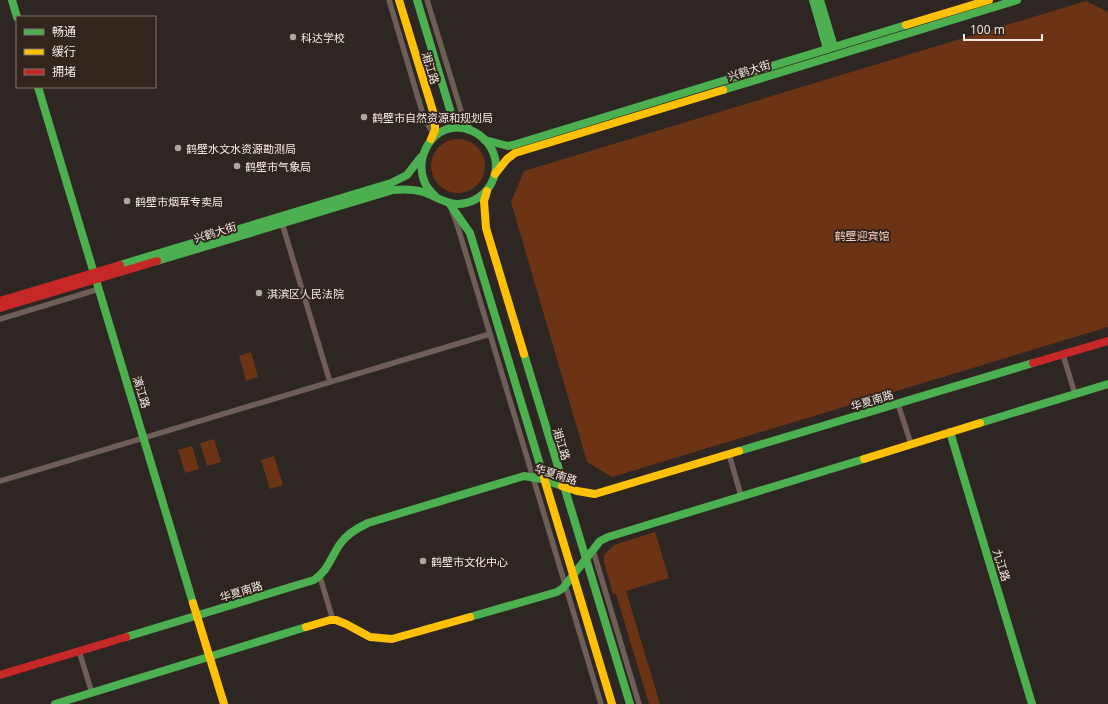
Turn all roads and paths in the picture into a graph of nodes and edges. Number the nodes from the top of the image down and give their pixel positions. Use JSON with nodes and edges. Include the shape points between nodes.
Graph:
{"nodes":[{"id":1,"x":12,"y":0,"type":"edge"},
{"id":2,"x":18,"y":0,"type":"edge"},
{"id":3,"x":389,"y":0,"type":"edge"},
{"id":4,"x":399,"y":0,"type":"edge"},
{"id":5,"x":417,"y":0,"type":"edge"},
{"id":6,"x":427,"y":0,"type":"edge"},
{"id":7,"x":813,"y":0,"type":"edge"},
{"id":8,"x":820,"y":0,"type":"edge"},
{"id":9,"x":989,"y":0,"type":"edge"},
{"id":10,"x":1017,"y":0,"type":"edge"},
{"id":11,"x":17,"y":16,"type":"edge"},
{"id":12,"x":23,"y":16,"type":"edge"},
{"id":13,"x":831,"y":48,"type":"junction"},
{"id":14,"x":38,"y":88,"type":"edge"},
{"id":15,"x":44,"y":88,"type":"edge"},
{"id":16,"x":469,"y":129,"type":"junction"},
{"id":17,"x":434,"y":133,"type":"junction"},
{"id":18,"x":485,"y":140,"type":"junction"},
{"id":19,"x":429,"y":141,"type":"junction"},
{"id":20,"x":421,"y":157,"type":"junction"},
{"id":21,"x":495,"y":175,"type":"junction"},
{"id":22,"x":488,"y":190,"type":"junction"},
{"id":23,"x":436,"y":197,"type":"junction"},
{"id":24,"x":449,"y":203,"type":"junction"},
{"id":25,"x":282,"y":224,"type":"junction"},
{"id":26,"x":98,"y":275,"type":"junction"},
{"id":27,"x":99,"y":289,"type":"junction"},
{"id":28,"x":0,"y":301,"type":"edge"},
{"id":29,"x":0,"y":308,"type":"edge"},
{"id":30,"x":0,"y":319,"type":"edge"},
{"id":31,"x":490,"y":334,"type":"junction"},
{"id":32,"x":1108,"y":342,"type":"edge"},
{"id":33,"x":1063,"y":355,"type":"junction"},
{"id":34,"x":330,"y":382,"type":"junction"},
{"id":35,"x":1108,"y":384,"type":"edge"},
{"id":36,"x":1075,"y":394,"type":"junction"},
{"id":37,"x":898,"y":404,"type":"junction"},
{"id":38,"x":947,"y":433,"type":"junction"},
{"id":39,"x":147,"y":437,"type":"junction"},
{"id":40,"x":911,"y":444,"type":"junction"},
{"id":41,"x":729,"y":454,"type":"junction"},
{"id":42,"x":533,"y":478,"type":"junction"},
{"id":43,"x":0,"y":481,"type":"edge"},
{"id":44,"x":545,"y":481,"type":"junction"},
{"id":45,"x":564,"y":488,"type":"junction"},
{"id":46,"x":741,"y":496,"type":"junction"},
{"id":47,"x":593,"y":550,"type":"junction"},
{"id":48,"x":586,"y":559,"type":"junction"},
{"id":49,"x":573,"y":575,"type":"junction"},
{"id":50,"x":320,"y":577,"type":"junction"},
{"id":51,"x":565,"y":585,"type":"junction"},
{"id":52,"x":201,"y":614,"type":"junction"},
{"id":53,"x":333,"y":620,"type":"junction"},
{"id":54,"x":79,"y":651,"type":"junction"},
{"id":55,"x":213,"y":656,"type":"junction"},
{"id":56,"x":0,"y":675,"type":"edge"},
{"id":57,"x":92,"y":693,"type":"junction"},
{"id":58,"x":55,"y":704,"type":"edge"},
{"id":59,"x":224,"y":704,"type":"edge"},
{"id":60,"x":230,"y":704,"type":"edge"},
{"id":61,"x":601,"y":704,"type":"edge"},
{"id":62,"x":612,"y":704,"type":"edge"},
{"id":63,"x":630,"y":704,"type":"edge"},
{"id":64,"x":640,"y":704,"type":"edge"},
{"id":65,"x":1027,"y":704,"type":"edge"},
{"id":66,"x":1032,"y":704,"type":"edge"}],
"edges":[{"from":1,"to":11,"type":"main road"},
{"from":2,"to":12,"type":"main road"},
{"from":3,"to":17,"type":"street","via":[[424,118]]},
{"from":4,"to":17,"type":"main road","name":"湘江路","via":[[435,118]]},
{"from":5,"to":16,"type":"main road","name":"湘江路","via":[[452,113]]},
{"from":6,"to":16,"type":"street"},
{"from":7,"to":13,"type":"main road"},
{"from":8,"to":13,"type":"main road"},
{"from":9,"to":13,"type":"main road","name":"兴鹤大街"},
{"from":10,"to":21,"type":"main road","name":"兴鹤大街","via":[[515,153]]},
{"from":13,"to":18,"type":"main road","name":"兴鹤大街","via":[[513,145]]},
{"from":14,"to":26,"type":"main road","name":"漓江路"},
{"from":15,"to":26,"type":"main road","name":"漓江路"},
{"from":16,"to":18,"type":"main road"},
{"from":16,"to":19,"type":"main road","via":[[449,130]]},
{"from":17,"to":19,"type":"main road"},
{"from":18,"to":21,"type":"main road","via":[[494,154]]},
{"from":19,"to":20,"type":"main road"},
{"from":20,"to":23,"type":"main road","via":[[422,179]]},
{"from":20,"to":26,"type":"main road","name":"兴鹤大街","via":[[406,175],[391,183]]},
{"from":21,"to":22,"type":"main road"},
{"from":22,"to":24,"type":"main road","via":[[480,198],[469,203]]},
{"from":22,"to":45,"type":"main road","name":"湘江路","via":[[484,201],[486,228]]},
{"from":23,"to":24,"type":"main road"},
{"from":23,"to":25,"type":"main road","name":"兴鹤大街","via":[[421,191],[402,189]]},
{"from":24,"to":31,"type":"street"},
{"from":24,"to":44,"type":"main road","via":[[470,233]]},
{"from":25,"to":26,"type":"main road","name":"兴鹤大街"},
{"from":25,"to":34,"type":"street"},
{"from":26,"to":27,"type":"main road","name":"漓江路"},
{"from":26,"to":28,"type":"main road","name":"兴鹤大街"},
{"from":26,"to":29,"type":"main road","name":"兴鹤大街"},
{"from":26,"to":39,"type":"main road","name":"漓江路"},
{"from":27,"to":30,"type":"street"},
{"from":27,"to":39,"type":"main road","name":"漓江路"},
{"from":31,"to":34,"type":"street"},
{"from":31,"to":42,"type":"street"},
{"from":32,"to":33,"type":"main road","name":"华夏南路"},
{"from":33,"to":36,"type":"street"},
{"from":33,"to":37,"type":"main road","name":"华夏南路"},
{"from":34,"to":39,"type":"street"},
{"from":35,"to":36,"type":"main road"},
{"from":36,"to":38,"type":"main road"},
{"from":37,"to":40,"type":"street"},
{"from":37,"to":41,"type":"main road","name":"华夏南路"},
{"from":38,"to":40,"type":"main road"},
{"from":38,"to":65,"type":"main road","name":"九江路"},
{"from":38,"to":66,"type":"main road","name":"九江路"},
{"from":39,"to":43,"type":"street"},
{"from":39,"to":52,"type":"main road","name":"漓江路"},
{"from":40,"to":46,"type":"main road"},
{"from":41,"to":45,"type":"main road","name":"华夏南路","via":[[595,494]]},
{"from":41,"to":46,"type":"street"},
{"from":42,"to":44,"type":"main road","name":"华夏南路"},
{"from":42,"to":50,"type":"main road","name":"华夏南路","via":[[524,476],[359,527],[344,539],[326,572]]},
{"from":42,"to":51,"type":"street"},
{"from":44,"to":45,"type":"main road","name":"华夏南路"},
{"from":44,"to":49,"type":"main road"},
{"from":45,"to":48,"type":"main road","name":"湘江路"},
{"from":46,"to":47,"type":"main road","via":[[608,537],[600,541]]},
{"from":47,"to":48,"type":"main road"},
{"from":47,"to":64,"type":"street"},
{"from":48,"to":49,"type":"main road"},
{"from":48,"to":63,"type":"main road","name":"湘江路"},
{"from":49,"to":51,"type":"main road"},
{"from":49,"to":62,"type":"main road"},
{"from":50,"to":52,"type":"main road","name":"华夏南路"},
{"from":50,"to":53,"type":"street"},
{"from":51,"to":53,"type":"main road","via":[[557,592],[395,639],[369,636],[337,619]]},
{"from":51,"to":61,"type":"street"},
{"from":52,"to":54,"type":"main road","name":"华夏南路"},
{"from":52,"to":55,"type":"main road","name":"漓江路"},
{"from":53,"to":55,"type":"main road"},
{"from":54,"to":56,"type":"main road","name":"华夏南路"},
{"from":54,"to":57,"type":"street"},
{"from":55,"to":57,"type":"main road"},
{"from":55,"to":59,"type":"main road","name":"漓江路"},
{"from":55,"to":60,"type":"main road","name":"漓江路"},
{"from":57,"to":58,"type":"main road"}]}
